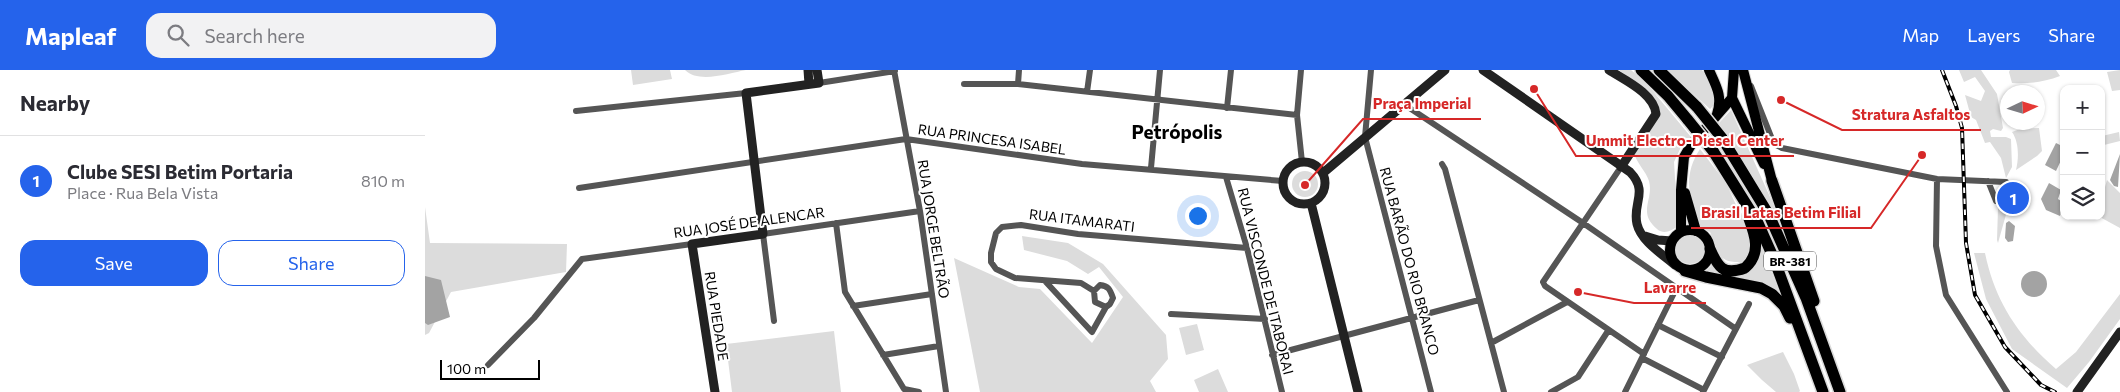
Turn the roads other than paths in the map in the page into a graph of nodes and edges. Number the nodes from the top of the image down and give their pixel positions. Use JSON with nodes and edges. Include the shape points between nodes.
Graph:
{"nodes":[{"id":1,"x":808,"y":70,"type":"edge"},
{"id":2,"x":817,"y":70,"type":"edge"},
{"id":3,"x":1019,"y":70,"type":"edge"},
{"id":4,"x":1090,"y":70,"type":"edge"},
{"id":5,"x":1160,"y":70,"type":"edge"},
{"id":6,"x":1231,"y":70,"type":"edge"},
{"id":7,"x":1301,"y":70,"type":"edge"},
{"id":8,"x":1371,"y":70,"type":"edge"},
{"id":9,"x":1445,"y":70,"type":"edge"},
{"id":10,"x":1483,"y":70,"type":"edge"},
{"id":11,"x":1609,"y":70,"type":"edge"},
{"id":12,"x":1641,"y":70,"type":"edge"},
{"id":13,"x":1659,"y":70,"type":"edge"},
{"id":14,"x":1709,"y":70,"type":"edge"},
{"id":15,"x":1734,"y":70,"type":"edge"},
{"id":16,"x":1743,"y":70,"type":"edge"},
{"id":17,"x":895,"y":71,"type":"edge"},
{"id":18,"x":814,"y":83,"type":"junction"},
{"id":19,"x":964,"y":84,"type":"dead end"},
{"id":20,"x":1018,"y":84,"type":"junction"},
{"id":21,"x":1087,"y":92,"type":"junction"},
{"id":22,"x":746,"y":93,"type":"junction"},
{"id":23,"x":1733,"y":98,"type":"junction"},
{"id":24,"x":1158,"y":100,"type":"junction"},
{"id":25,"x":1405,"y":105,"type":"junction"},
{"id":26,"x":1227,"y":108,"type":"junction"},
{"id":27,"x":576,"y":112,"type":"dead end"},
{"id":28,"x":1717,"y":114,"type":"junction"},
{"id":29,"x":1297,"y":115,"type":"junction"},
{"id":30,"x":1365,"y":137,"type":"junction"},
{"id":31,"x":906,"y":139,"type":"junction"},
{"id":32,"x":1302,"y":162,"type":"junction"},
{"id":33,"x":755,"y":163,"type":"junction"},
{"id":34,"x":1442,"y":164,"type":"dead end"},
{"id":35,"x":1621,"y":167,"type":"junction"},
{"id":36,"x":1151,"y":168,"type":"junction"},
{"id":37,"x":1323,"y":173,"type":"junction"},
{"id":38,"x":1227,"y":177,"type":"junction"},
{"id":39,"x":1682,"y":178,"type":"junction"},
{"id":40,"x":1937,"y":178,"type":"junction"},
{"id":41,"x":1772,"y":180,"type":"junction"},
{"id":42,"x":1283,"y":181,"type":"junction"},
{"id":43,"x":1988,"y":181,"type":"junction"},
{"id":44,"x":579,"y":188,"type":"dead end"},
{"id":45,"x":1740,"y":193,"type":"junction"},
{"id":46,"x":1311,"y":203,"type":"junction"},
{"id":47,"x":919,"y":210,"type":"junction"},
{"id":48,"x":836,"y":223,"type":"junction"},
{"id":49,"x":1583,"y":223,"type":"junction"},
{"id":50,"x":1696,"y":231,"type":"junction"},
{"id":51,"x":1640,"y":232,"type":"junction"},
{"id":52,"x":1681,"y":232,"type":"junction"},
{"id":53,"x":763,"y":234,"type":"junction"},
{"id":54,"x":1672,"y":241,"type":"junction"},
{"id":55,"x":692,"y":244,"type":"junction"},
{"id":56,"x":1247,"y":248,"type":"junction"},
{"id":57,"x":1710,"y":249,"type":"junction"},
{"id":58,"x":1680,"y":268,"type":"junction"},
{"id":59,"x":1045,"y":281,"type":"junction"},
{"id":60,"x":1676,"y":289,"type":"junction"},
{"id":61,"x":1094,"y":291,"type":"junction"},
{"id":62,"x":932,"y":294,"type":"junction"},
{"id":63,"x":1479,"y":300,"type":"junction"},
{"id":64,"x":1567,"y":302,"type":"junction"},
{"id":65,"x":1749,"y":304,"type":"dead end"},
{"id":66,"x":853,"y":306,"type":"junction"},
{"id":67,"x":1105,"y":307,"type":"junction"},
{"id":68,"x":1171,"y":314,"type":"dead end"},
{"id":69,"x":1411,"y":318,"type":"junction"},
{"id":70,"x":1265,"y":319,"type":"junction"},
{"id":71,"x":774,"y":321,"type":"dead end"},
{"id":72,"x":1658,"y":325,"type":"junction"},
{"id":73,"x":1736,"y":329,"type":"junction"},
{"id":74,"x":1608,"y":331,"type":"junction"},
{"id":75,"x":2120,"y":332,"type":"edge"},
{"id":76,"x":1343,"y":336,"type":"junction"},
{"id":77,"x":1491,"y":343,"type":"junction"},
{"id":78,"x":939,"y":346,"type":"junction"},
{"id":79,"x":1823,"y":347,"type":"junction"},
{"id":80,"x":883,"y":354,"type":"junction"},
{"id":81,"x":1809,"y":354,"type":"junction"},
{"id":82,"x":1273,"y":356,"type":"junction"},
{"id":83,"x":1643,"y":356,"type":"junction"},
{"id":84,"x":1722,"y":357,"type":"junction"},
{"id":85,"x":1829,"y":360,"type":"junction"},
{"id":86,"x":488,"y":364,"type":"dead end"},
{"id":87,"x":1817,"y":374,"type":"junction"},
{"id":88,"x":1704,"y":391,"type":"edge"},
{"id":89,"x":715,"y":392,"type":"edge"},
{"id":90,"x":919,"y":392,"type":"edge"},
{"id":91,"x":946,"y":392,"type":"edge"},
{"id":92,"x":1282,"y":392,"type":"edge"},
{"id":93,"x":1358,"y":392,"type":"edge"},
{"id":94,"x":1431,"y":392,"type":"edge"},
{"id":95,"x":1504,"y":392,"type":"edge"},
{"id":96,"x":1551,"y":392,"type":"edge"},
{"id":97,"x":1625,"y":392,"type":"edge"},
{"id":98,"x":1818,"y":392,"type":"edge"},
{"id":99,"x":1823,"y":392,"type":"edge"},
{"id":100,"x":1840,"y":392,"type":"edge"},
{"id":101,"x":1848,"y":392,"type":"edge"},
{"id":102,"x":2007,"y":392,"type":"edge"},
{"id":103,"x":2077,"y":392,"type":"edge"}],
"edges":[{"from":1,"to":18,"type":"street"},
{"from":2,"to":18,"type":"street"},
{"from":3,"to":20,"type":"street"},
{"from":4,"to":21,"type":"street"},
{"from":5,"to":24,"type":"street"},
{"from":6,"to":26,"type":"street"},
{"from":7,"to":29,"type":"street"},
{"from":8,"to":30,"type":"street","name":"RUA BARÃO DO RIO BRANCO"},
{"from":9,"to":25,"type":"street"},
{"from":10,"to":35,"type":"street"},
{"from":11,"to":35,"type":"street","via":[[1648,98],[1656,114]]},
{"from":12,"to":45,"type":"highway","number":"BR-381","bridge":true,"via":[[1668,96],[1713,151]]},
{"from":13,"to":79,"type":"highway","number":"BR-381","bridge":true,"via":[[1697,107],[1722,138],[1769,215],[1806,298]]},
{"from":14,"to":28,"type":"main road","via":[[1720,95]]},
{"from":15,"to":23,"type":"main road"},
{"from":16,"to":40,"type":"street","via":[[1774,144]]},
{"from":16,"to":41,"type":"main road"},
{"from":17,"to":18,"type":"street"},
{"from":17,"to":31,"type":"street","name":"RUA JORGE BELTRÃO"},
{"from":18,"to":22,"type":"street"},
{"from":19,"to":20,"type":"street"},
{"from":20,"to":21,"type":"street"},
{"from":21,"to":24,"type":"street"},
{"from":22,"to":27,"type":"street"},
{"from":22,"to":33,"type":"street"},
{"from":23,"to":28,"type":"main road"},
{"from":23,"to":41,"type":"main road"},
{"from":24,"to":26,"type":"street"},
{"from":24,"to":36,"type":"street"},
{"from":25,"to":30,"type":"street"},
{"from":25,"to":49,"type":"street"},
{"from":26,"to":29,"type":"street"},
{"from":28,"to":39,"type":"main road","via":[[1684,157]]},
{"from":29,"to":32,"type":"street"},
{"from":30,"to":37,"type":"street"},
{"from":30,"to":69,"type":"street","name":"RUA BARÃO DO RIO BRANCO"},
{"from":31,"to":33,"type":"street","name":"RUA PRINCESA ISABEL"},
{"from":31,"to":36,"type":"street","name":"RUA PRINCESA ISABEL","via":[[1082,164]]},
{"from":31,"to":47,"type":"street","name":"RUA JORGE BELTRÃO"},
{"from":32,"to":37,"type":"street","via":[[1314,164]]},
{"from":32,"to":42,"type":"street","via":[[1289,168]]},
{"from":33,"to":44,"type":"street","name":"RUA PRINCESA ISABEL"},
{"from":33,"to":53,"type":"street"},
{"from":34,"to":63,"type":"street"},
{"from":35,"to":49,"type":"street"},
{"from":35,"to":51,"type":"street","via":[[1637,180],[1640,187],[1636,215]]},
{"from":36,"to":38,"type":"street","name":"RUA PRINCESA ISABEL"},
{"from":37,"to":46,"type":"street","via":[[1325,187]]},
{"from":38,"to":42,"type":"street","name":"RUA PRINCESA ISABEL"},
{"from":38,"to":56,"type":"street","name":"RUA VISCONDE DE ITABORAI"},
{"from":39,"to":50,"type":"main road"},
{"from":39,"to":52,"type":"main road"},
{"from":40,"to":43,"type":"street"},
{"from":40,"to":102,"type":"street","via":[[1937,246],[1946,295]]},
{"from":41,"to":79,"type":"highway","via":[[1811,291]]},
{"from":42,"to":46,"type":"street","via":[[1291,199],[1298,203]]},
{"from":43,"to":43,"type":"street","via":[[2006,182],[1996,201]]},
{"from":45,"to":57,"type":"highway","number":"BR-381","via":[[1752,228],[1755,256],[1745,268],[1723,270]]},
{"from":45,"to":81,"type":"highway","number":"BR-381","via":[[1774,258]]},
{"from":46,"to":76,"type":"street"},
{"from":47,"to":48,"type":"street","name":"RUA JOSÉ DE ALENCAR"},
{"from":47,"to":62,"type":"street","name":"RUA JORGE BELTRÃO"},
{"from":48,"to":53,"type":"street","name":"RUA JOSÉ DE ALENCAR"},
{"from":48,"to":66,"type":"street","via":[[845,292]]},
{"from":49,"to":60,"type":"street"},
{"from":49,"to":64,"type":"street","via":[[1544,278],[1545,286]]},
{"from":50,"to":52,"type":"main road"},
{"from":50,"to":57,"type":"main road","via":[[1706,238]]},
{"from":51,"to":54,"type":"street","via":[[1653,239]]},
{"from":51,"to":58,"type":"street"},
{"from":52,"to":54,"type":"main road"},
{"from":53,"to":55,"type":"street","name":"RUA JOSÉ DE ALENCAR"},
{"from":53,"to":71,"type":"street"},
{"from":54,"to":58,"type":"main road","via":[[1669,253]]},
{"from":55,"to":86,"type":"street","name":"RUA JOSÉ DE ALENCAR","via":[[582,259],[534,318]]},
{"from":55,"to":89,"type":"street","name":"RUA PIEDADE"},
{"from":56,"to":59,"type":"street","name":"RUA ITAMARATI","via":[[1077,234],[1021,225],[1002,227],[992,244],[991,262],[996,269],[1015,278]]},
{"from":56,"to":70,"type":"street","name":"RUA VISCONDE DE ITABORAI"},
{"from":57,"to":58,"type":"main road","via":[[1707,261],[1698,270]]},
{"from":58,"to":81,"type":"highway","via":[[1761,288],[1773,294],[1784,306]]},
{"from":59,"to":61,"type":"street","name":"RUA ITAMARATI","via":[[1081,283]]},
{"from":59,"to":67,"type":"street","via":[[1091,332]]},
{"from":60,"to":72,"type":"street"},
{"from":60,"to":73,"type":"street"},
{"from":61,"to":67,"type":"street","via":[[1095,302]]},
{"from":61,"to":67,"type":"street","name":"RUA ITAMARATI","via":[[1099,285],[1110,290],[1113,298]]},
{"from":62,"to":66,"type":"street"},
{"from":62,"to":78,"type":"street","name":"RUA JORGE BELTRÃO"},
{"from":63,"to":69,"type":"street"},
{"from":63,"to":77,"type":"street"},
{"from":64,"to":74,"type":"street"},
{"from":64,"to":77,"type":"street"},
{"from":65,"to":73,"type":"street"},
{"from":66,"to":80,"type":"street"},
{"from":68,"to":70,"type":"street"},
{"from":69,"to":76,"type":"street"},
{"from":69,"to":94,"type":"street","name":"RUA BARÃO DO RIO BRANCO"},
{"from":70,"to":82,"type":"street","name":"RUA VISCONDE DE ITABORAI"},
{"from":72,"to":83,"type":"street"},
{"from":72,"to":84,"type":"street"},
{"from":73,"to":84,"type":"street"},
{"from":74,"to":83,"type":"street"},
{"from":74,"to":96,"type":"street","via":[[1578,377]]},
{"from":75,"to":103,"type":"street"},
{"from":76,"to":82,"type":"street"},
{"from":76,"to":93,"type":"street"},
{"from":77,"to":95,"type":"street"},
{"from":78,"to":80,"type":"street"},
{"from":78,"to":91,"type":"street","name":"RUA JORGE BELTRÃO"},
{"from":79,"to":85,"type":"highway","number":"BR-381"},
{"from":80,"to":90,"type":"street","via":[[904,389]]},
{"from":81,"to":87,"type":"highway","number":"BR-381"},
{"from":82,"to":92,"type":"street","name":"RUA VISCONDE DE ITABORAI"},
{"from":83,"to":88,"type":"street"},
{"from":83,"to":97,"type":"street"},
{"from":84,"to":88,"type":"street"},
{"from":85,"to":100,"type":"highway","number":"BR-381"},
{"from":85,"to":101,"type":"highway","number":"BR-381"},
{"from":87,"to":98,"type":"highway"},
{"from":87,"to":99,"type":"highway","number":"BR-381"}]}
